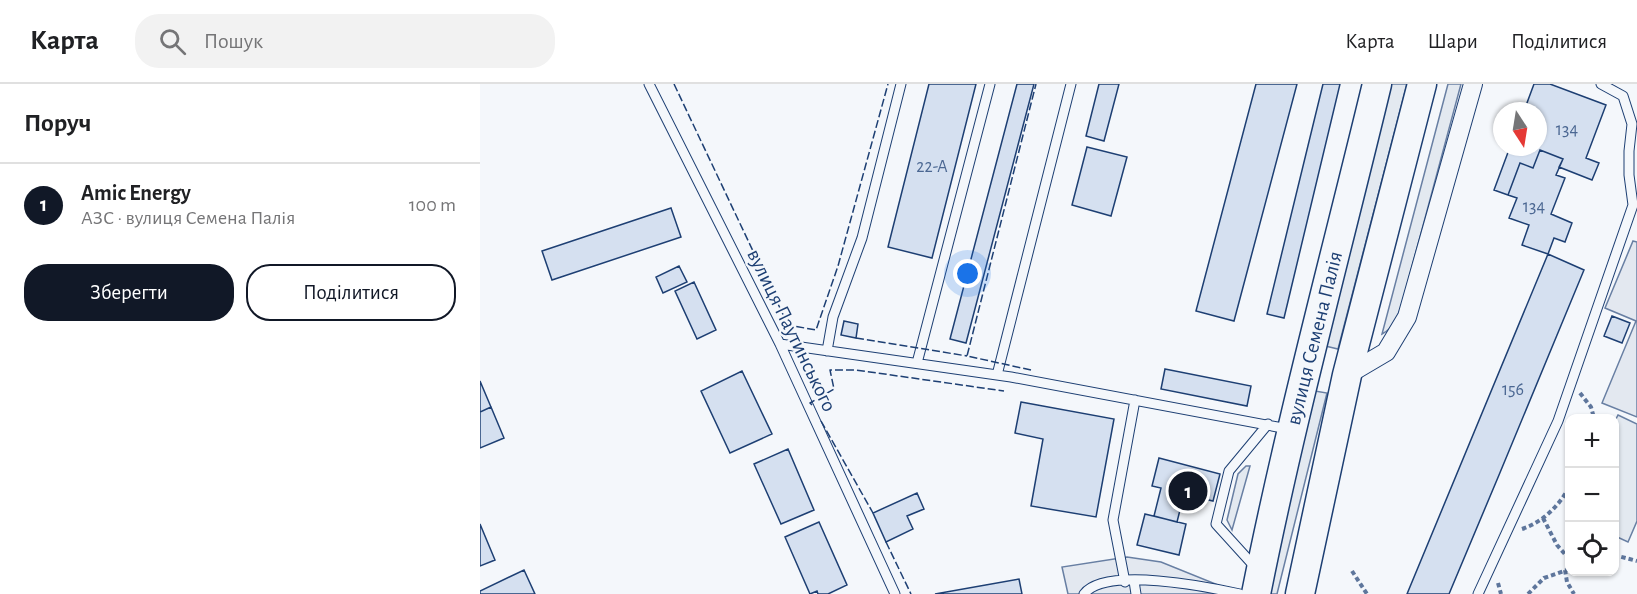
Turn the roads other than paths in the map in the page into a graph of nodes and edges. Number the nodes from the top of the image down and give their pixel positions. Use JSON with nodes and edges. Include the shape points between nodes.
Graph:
{"nodes":[{"id":1,"x":649,"y":84,"type":"edge"},
{"id":2,"x":901,"y":84,"type":"edge"},
{"id":3,"x":990,"y":84,"type":"edge"},
{"id":4,"x":1071,"y":84,"type":"edge"},
{"id":5,"x":1377,"y":84,"type":"edge"},
{"id":6,"x":1422,"y":84,"type":"edge"},
{"id":7,"x":1473,"y":84,"type":"edge"},
{"id":8,"x":1602,"y":84,"type":"edge"},
{"id":9,"x":1635,"y":205,"type":"edge"},
{"id":10,"x":1618,"y":249,"type":"junction"},
{"id":11,"x":1628,"y":253,"type":"dead end"},
{"id":12,"x":780,"y":344,"type":"junction"},
{"id":13,"x":827,"y":351,"type":"junction"},
{"id":14,"x":917,"y":363,"type":"junction"},
{"id":15,"x":1308,"y":365,"type":"junction"},
{"id":16,"x":997,"y":375,"type":"junction"},
{"id":17,"x":1347,"y":375,"type":"junction"},
{"id":18,"x":1135,"y":400,"type":"junction"},
{"id":19,"x":1279,"y":427,"type":"junction"},
{"id":20,"x":1130,"y":581,"type":"junction"},
{"id":21,"x":1258,"y":583,"type":"edge"},
{"id":22,"x":1205,"y":590,"type":"edge"},
{"id":23,"x":895,"y":594,"type":"edge"},
{"id":24,"x":1084,"y":594,"type":"edge"},
{"id":25,"x":1136,"y":594,"type":"edge"},
{"id":26,"x":1240,"y":594,"type":"edge"},
{"id":27,"x":1300,"y":594,"type":"edge"},
{"id":28,"x":1478,"y":594,"type":"edge"}],
"edges":[{"from":1,"to":12,"type":"lane","name":"вулиця Паутинського"},
{"from":2,"to":13,"type":"lane","via":[[862,238],[833,317]]},
{"from":3,"to":14,"type":"lane"},
{"from":4,"to":16,"type":"lane"},
{"from":5,"to":15,"type":"main road","name":"вулиця Семена Палія"},
{"from":6,"to":17,"type":"main road","name":"вулиця Семена Палія"},
{"from":7,"to":17,"type":"street","name":"вулиця Семена Палія","via":[[1407,317],[1386,352]]},
{"from":8,"to":9,"type":"lane","via":[[1623,96],[1632,124],[1629,175]]},
{"from":9,"to":10,"type":"lane"},
{"from":10,"to":11,"type":"lane"},
{"from":10,"to":28,"type":"lane","via":[[1558,421]]},
{"from":12,"to":13,"type":"lane"},
{"from":12,"to":23,"type":"lane","name":"вулиця Паутинського"},
{"from":13,"to":14,"type":"lane"},
{"from":14,"to":16,"type":"lane"},
{"from":15,"to":17,"type":"main road"},
{"from":15,"to":19,"type":"main road","name":"вулиця Семена Палія"},
{"from":16,"to":18,"type":"lane"},
{"from":17,"to":27,"type":"main road","name":"вулиця Семена Палія"},
{"from":18,"to":19,"type":"lane"},
{"from":18,"to":20,"type":"lane","via":[[1113,520]]},
{"from":19,"to":21,"type":"main road","name":"вулиця Семена Палія"},
{"from":19,"to":21,"type":"lane","via":[[1228,471],[1216,524]]},
{"from":20,"to":22,"type":"lane","via":[[1166,581]]},
{"from":20,"to":24,"type":"lane","via":[[1102,584]]},
{"from":20,"to":25,"type":"lane"},
{"from":22,"to":26,"type":"lane"}]}
